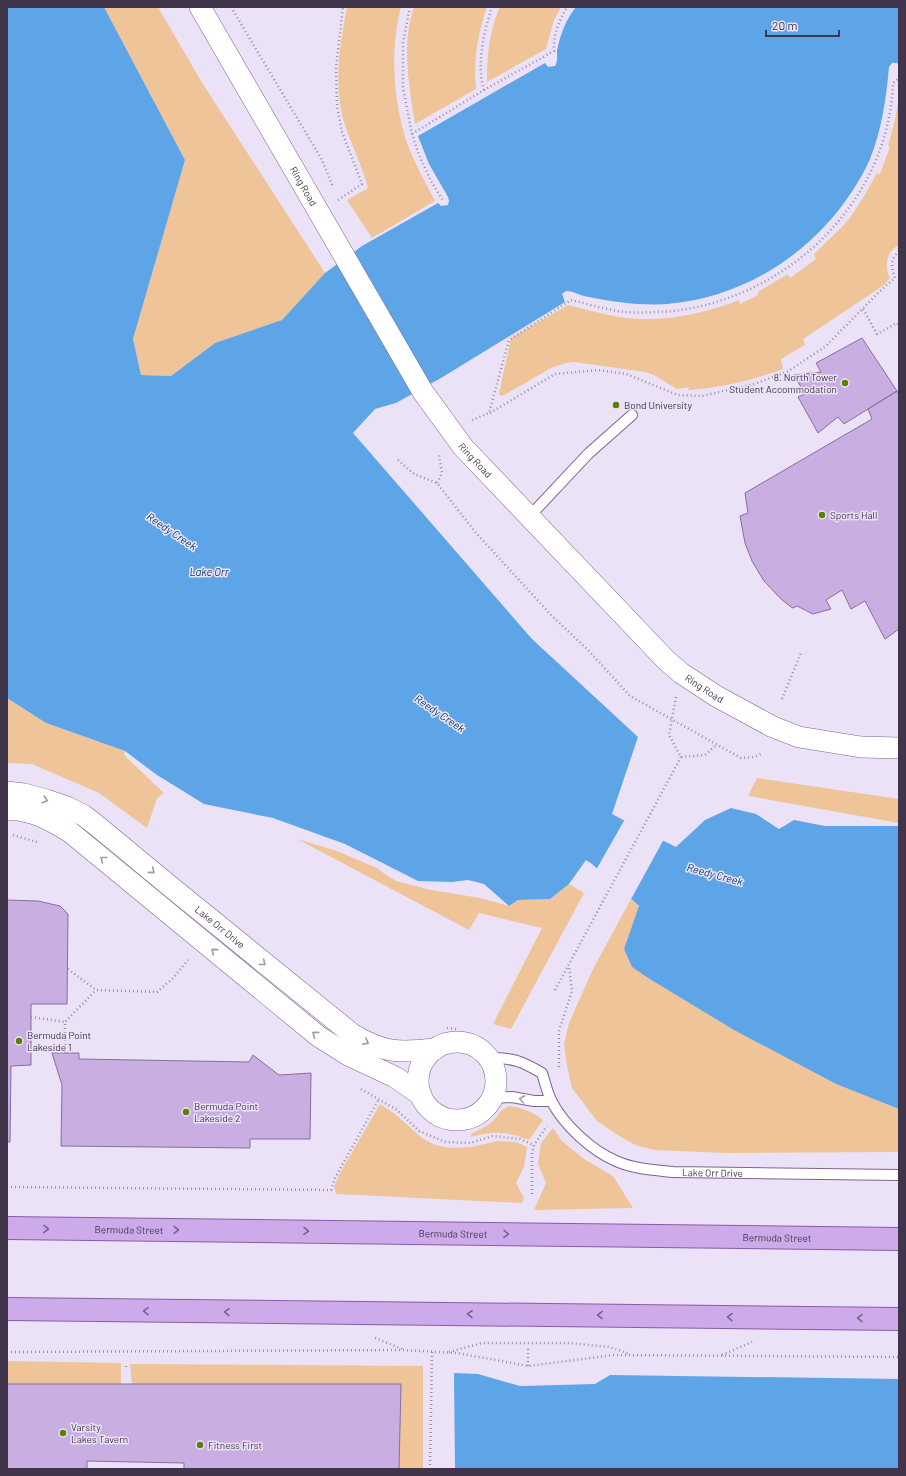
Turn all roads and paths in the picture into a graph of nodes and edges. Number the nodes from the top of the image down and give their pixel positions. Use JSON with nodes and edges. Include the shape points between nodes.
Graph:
{"nodes":[{"id":1,"x":200,"y":7,"type":"edge"},
{"id":2,"x":231,"y":7,"type":"edge"},
{"id":3,"x":343,"y":7,"type":"edge"},
{"id":4,"x":410,"y":7,"type":"edge"},
{"id":5,"x":492,"y":7,"type":"edge"},
{"id":6,"x":567,"y":7,"type":"edge"},
{"id":7,"x":899,"y":78,"type":"edge"},
{"id":8,"x":484,"y":90,"type":"junction"},
{"id":9,"x":412,"y":134,"type":"junction"},
{"id":10,"x":334,"y":192,"type":"dead end"},
{"id":11,"x":336,"y":196,"type":"dead end"},
{"id":12,"x":444,"y":202,"type":"dead end"},
{"id":13,"x":899,"y":251,"type":"edge"},
{"id":14,"x":863,"y":310,"type":"junction"},
{"id":15,"x":899,"y":326,"type":"edge"},
{"id":16,"x":489,"y":413,"type":"junction"},
{"id":17,"x":632,"y":415,"type":"dead end"},
{"id":18,"x":468,"y":421,"type":"dead end"},
{"id":19,"x":436,"y":450,"type":"dead end"},
{"id":20,"x":398,"y":460,"type":"dead end"},
{"id":21,"x":437,"y":483,"type":"junction"},
{"id":22,"x":529,"y":517,"type":"junction"},
{"id":23,"x":801,"y":653,"type":"dead end"},
{"id":24,"x":681,"y":672,"type":"junction"},
{"id":25,"x":782,"y":699,"type":"dead end"},
{"id":26,"x":672,"y":720,"type":"junction"},
{"id":27,"x":716,"y":745,"type":"junction"},
{"id":28,"x":899,"y":748,"type":"edge"},
{"id":29,"x":763,"y":753,"type":"dead end"},
{"id":30,"x":681,"y":758,"type":"junction"},
{"id":31,"x":7,"y":792,"type":"edge"},
{"id":32,"x":7,"y":810,"type":"edge"},
{"id":33,"x":188,"y":960,"type":"dead end"},
{"id":34,"x":569,"y":965,"type":"junction"},
{"id":35,"x":68,"y":969,"type":"dead end"},
{"id":36,"x":96,"y":990,"type":"junction"},
{"id":37,"x":555,"y":990,"type":"dead end"},
{"id":38,"x":31,"y":1017,"type":"dead end"},
{"id":39,"x":65,"y":1022,"type":"junction"},
{"id":40,"x":435,"y":1049,"type":"junction"},
{"id":41,"x":65,"y":1053,"type":"dead end"},
{"id":42,"x":490,"y":1058,"type":"junction"},
{"id":43,"x":559,"y":1068,"type":"dead end"},
{"id":44,"x":421,"y":1095,"type":"junction"},
{"id":45,"x":493,"y":1098,"type":"junction"},
{"id":46,"x":551,"y":1101,"type":"junction"},
{"id":47,"x":558,"y":1110,"type":"junction"},
{"id":48,"x":534,"y":1145,"type":"junction"},
{"id":49,"x":899,"y":1176,"type":"edge"},
{"id":50,"x":7,"y":1187,"type":"edge"},
{"id":51,"x":532,"y":1194,"type":"dead end"},
{"id":52,"x":7,"y":1228,"type":"edge"},
{"id":53,"x":899,"y":1238,"type":"edge"},
{"id":54,"x":7,"y":1309,"type":"edge"},
{"id":55,"x":899,"y":1319,"type":"edge"},
{"id":56,"x":528,"y":1347,"type":"dead end"},
{"id":57,"x":7,"y":1352,"type":"edge"},
{"id":58,"x":432,"y":1352,"type":"junction"},
{"id":59,"x":447,"y":1352,"type":"junction"},
{"id":60,"x":632,"y":1355,"type":"junction"},
{"id":61,"x":899,"y":1357,"type":"edge"},
{"id":62,"x":528,"y":1366,"type":"junction"},
{"id":63,"x":430,"y":1469,"type":"edge"}],
"edges":[{"from":1,"to":22,"type":"street","name":"Ring Road","via":[[423,392],[463,447]]},
{"from":2,"to":10,"type":"path","via":[[322,160]]},
{"from":3,"to":11,"type":"path","via":[[336,68],[337,106],[342,132],[362,184],[338,200]]},
{"from":4,"to":9,"type":"path","via":[[403,42],[402,65],[403,88]]},
{"from":5,"to":8,"type":"path","via":[[481,70]]},
{"from":6,"to":8,"type":"path","via":[[553,42],[554,51]]},
{"from":7,"to":16,"type":"path","via":[[893,83],[888,128],[869,178],[851,207],[809,252],[766,281],[730,297],[695,307],[673,311],[624,312],[571,300],[509,340]]},
{"from":8,"to":9,"type":"path"},
{"from":9,"to":12,"type":"path","via":[[431,181]]},
{"from":13,"to":14,"type":"path","via":[[894,256],[891,268],[895,278]]},
{"from":14,"to":15,"type":"path","via":[[877,334],[897,323]]},
{"from":14,"to":16,"type":"path","via":[[826,346],[787,372],[754,384],[702,396],[678,395],[626,374],[598,370],[555,374]]},
{"from":16,"to":18,"type":"path"},
{"from":17,"to":22,"type":"lane","via":[[588,454]]},
{"from":19,"to":21,"type":"path","via":[[442,473]]},
{"from":20,"to":21,"type":"path","via":[[414,474]]},
{"from":21,"to":26,"type":"path","via":[[476,533],[630,696]]},
{"from":22,"to":24,"type":"street","name":"Ring Road","via":[[666,660]]},
{"from":23,"to":25,"type":"path"},
{"from":24,"to":26,"type":"path"},
{"from":24,"to":28,"type":"street","name":"Ring Road","via":[[734,706],[799,737],[861,746]]},
{"from":26,"to":27,"type":"path"},
{"from":26,"to":30,"type":"path","via":[[669,735]]},
{"from":27,"to":29,"type":"path","via":[[741,758]]},
{"from":27,"to":30,"type":"path","via":[[705,755]]},
{"from":30,"to":34,"type":"path"},
{"from":31,"to":40,"type":"street","name":"Lake Orr Drive","one_way":true,"via":[[67,807],[96,825],[339,1025],[361,1040],[391,1051]]},
{"from":44,"to":32,"type":"street","one_way":true,"via":[[395,1077],[348,1055],[318,1036],[70,832],[55,823],[25,812]]},
{"from":33,"to":36,"type":"path","via":[[173,978],[156,992]]},
{"from":34,"to":37,"type":"path"},
{"from":34,"to":43,"type":"path","via":[[572,991],[559,1031]]},
{"from":35,"to":36,"type":"path"},
{"from":36,"to":39,"type":"path"},
{"from":38,"to":39,"type":"path"},
{"from":39,"to":41,"type":"path"},
{"from":40,"to":42,"type":"street","via":[[445,1043],[470,1043]]},
{"from":40,"to":44,"type":"street","via":[[423,1062],[420,1070],[418,1087]]},
{"from":42,"to":45,"type":"street","via":[[497,1078]]},
{"from":42,"to":46,"type":"lane","name":"Lake Orr Drive","via":[[516,1060],[542,1073]]},
{"from":44,"to":45,"type":"street","via":[[427,1107],[449,1120],[474,1117],[485,1109]]},
{"from":46,"to":45,"type":"lane","one_way":true},
{"from":46,"to":47,"type":"lane","name":"Lake Orr Drive"},
{"from":47,"to":48,"type":"path"},
{"from":47,"to":49,"type":"lane","name":"Lake Orr Drive","via":[[568,1126],[590,1145],[616,1161],[645,1169],[673,1172]]},
{"from":48,"to":50,"type":"path","via":[[493,1136],[470,1143],[445,1142],[419,1131],[397,1110],[379,1098],[335,1178],[331,1190]]},
{"from":48,"to":51,"type":"path"},
{"from":52,"to":53,"type":"main road","name":"Bermuda Street","one_way":true},
{"from":55,"to":54,"type":"main road","one_way":true},
{"from":56,"to":62,"type":"path"},
{"from":57,"to":58,"type":"path"},
{"from":58,"to":59,"type":"path"},
{"from":58,"to":63,"type":"path"},
{"from":59,"to":60,"type":"path","via":[[482,1343],[568,1343],[609,1347]]},
{"from":59,"to":62,"type":"path"},
{"from":60,"to":61,"type":"path"},
{"from":60,"to":62,"type":"path"}]}
